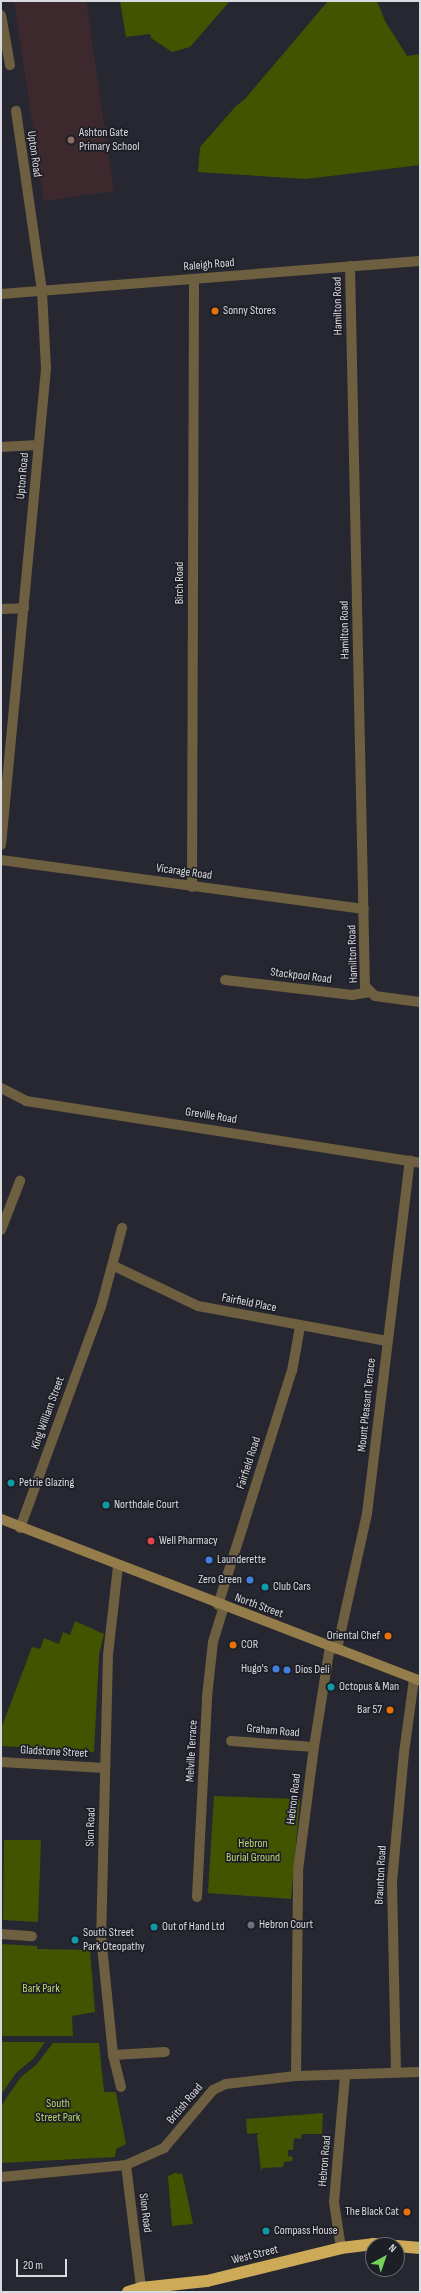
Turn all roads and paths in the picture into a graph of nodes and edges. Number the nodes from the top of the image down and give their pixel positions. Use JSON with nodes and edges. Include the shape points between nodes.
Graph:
{"nodes":[{"id":1,"x":1,"y":15,"type":"edge"},
{"id":2,"x":10,"y":65,"type":"dead end"},
{"id":3,"x":16,"y":111,"type":"dead end"},
{"id":4,"x":420,"y":260,"type":"edge"},
{"id":5,"x":350,"y":266,"type":"junction"},
{"id":6,"x":194,"y":280,"type":"junction"},
{"id":7,"x":42,"y":291,"type":"junction"},
{"id":8,"x":1,"y":294,"type":"edge"},
{"id":9,"x":38,"y":445,"type":"junction"},
{"id":10,"x":1,"y":447,"type":"edge"},
{"id":11,"x":1,"y":608,"type":"edge"},
{"id":12,"x":24,"y":608,"type":"junction"},
{"id":13,"x":5,"y":756,"type":"edge"},
{"id":14,"x":1,"y":845,"type":"edge"},
{"id":15,"x":1,"y":860,"type":"edge"},
{"id":16,"x":192,"y":887,"type":"junction"},
{"id":17,"x":364,"y":909,"type":"junction"},
{"id":18,"x":225,"y":980,"type":"dead end"},
{"id":19,"x":370,"y":992,"type":"junction"},
{"id":20,"x":420,"y":1002,"type":"edge"},
{"id":21,"x":1,"y":1088,"type":"edge"},
{"id":22,"x":415,"y":1162,"type":"edge"},
{"id":23,"x":20,"y":1180,"type":"dead end"},
{"id":24,"x":122,"y":1228,"type":"dead end"},
{"id":25,"x":1,"y":1230,"type":"edge"},
{"id":26,"x":114,"y":1266,"type":"junction"},
{"id":27,"x":300,"y":1327,"type":"junction"},
{"id":28,"x":387,"y":1341,"type":"junction"},
{"id":29,"x":1,"y":1520,"type":"edge"},
{"id":30,"x":20,"y":1528,"type":"junction"},
{"id":31,"x":118,"y":1566,"type":"junction"},
{"id":32,"x":221,"y":1606,"type":"junction"},
{"id":33,"x":334,"y":1648,"type":"junction"},
{"id":34,"x":417,"y":1680,"type":"edge"},
{"id":35,"x":231,"y":1741,"type":"dead end"},
{"id":36,"x":314,"y":1748,"type":"junction"},
{"id":37,"x":1,"y":1762,"type":"edge"},
{"id":38,"x":105,"y":1768,"type":"junction"},
{"id":39,"x":197,"y":1897,"type":"dead end"},
{"id":40,"x":1,"y":1934,"type":"edge"},
{"id":41,"x":32,"y":1936,"type":"dead end"},
{"id":42,"x":165,"y":2052,"type":"dead end"},
{"id":43,"x":113,"y":2055,"type":"junction"},
{"id":44,"x":396,"y":2072,"type":"junction"},
{"id":45,"x":420,"y":2072,"type":"edge"},
{"id":46,"x":345,"y":2075,"type":"junction"},
{"id":47,"x":296,"y":2076,"type":"junction"},
{"id":48,"x":121,"y":2087,"type":"dead end"},
{"id":49,"x":126,"y":2165,"type":"junction"},
{"id":50,"x":1,"y":2177,"type":"edge"},
{"id":51,"x":365,"y":2245,"type":"edge"},
{"id":52,"x":405,"y":2247,"type":"edge"},
{"id":53,"x":341,"y":2248,"type":"junction"},
{"id":54,"x":420,"y":2248,"type":"edge"},
{"id":55,"x":141,"y":2288,"type":"junction"},
{"id":56,"x":167,"y":2289,"type":"edge"},
{"id":57,"x":128,"y":2292,"type":"edge"}],
"edges":[{"from":1,"to":2,"type":"street"},
{"from":3,"to":7,"type":"street","name":"Upton Road"},
{"from":4,"to":5,"type":"street","name":"Raleigh Road"},
{"from":5,"to":6,"type":"street","name":"Raleigh Road"},
{"from":5,"to":17,"type":"street","name":"Hamilton Road"},
{"from":6,"to":7,"type":"street","name":"Raleigh Road"},
{"from":6,"to":16,"type":"street","name":"Birch Road"},
{"from":7,"to":8,"type":"street","name":"Raleigh Road"},
{"from":7,"to":9,"type":"street","name":"Upton Road","via":[[46,368]]},
{"from":9,"to":10,"type":"street"},
{"from":9,"to":12,"type":"street","name":"Upton Road"},
{"from":11,"to":12,"type":"street"},
{"from":12,"to":13,"type":"street","name":"Upton Road"},
{"from":13,"to":14,"type":"street","name":"Upton Road"},
{"from":15,"to":16,"type":"street","name":"Vicarage Road"},
{"from":16,"to":17,"type":"street","name":"Vicarage Road"},
{"from":17,"to":19,"type":"street","name":"Hamilton Road","via":[[365,986]]},
{"from":18,"to":19,"type":"street","name":"Stackpool Road","via":[[352,995]]},
{"from":19,"to":20,"type":"street","name":"Stackpool Road","via":[[375,996]]},
{"from":21,"to":22,"type":"street","name":"Greville Road","via":[[26,1101]]},
{"from":22,"to":28,"type":"street","name":"Mount Pleasant Terrace"},
{"from":23,"to":25,"type":"street"},
{"from":24,"to":26,"type":"street"},
{"from":26,"to":27,"type":"street","name":"Fairfield Place","via":[[198,1306]]},
{"from":26,"to":30,"type":"street","name":"King William Street"},
{"from":27,"to":28,"type":"street","name":"Fairfield Place"},
{"from":27,"to":32,"type":"street","name":"Fairfield Road","via":[[292,1371]]},
{"from":28,"to":33,"type":"street","name":"Mount Pleasant Terrace","via":[[377,1446],[367,1514]]},
{"from":29,"to":30,"type":"main road","name":"North Street"},
{"from":30,"to":31,"type":"main road","name":"North Street"},
{"from":31,"to":32,"type":"main road","name":"North Street"},
{"from":31,"to":38,"type":"street","name":"Sion Road","via":[[108,1655]]},
{"from":32,"to":33,"type":"main road","name":"North Street"},
{"from":32,"to":39,"type":"street","name":"Melville Terrace","via":[[213,1642],[207,1697]]},
{"from":33,"to":34,"type":"main road","name":"North Street"},
{"from":33,"to":36,"type":"street","name":"Hebron Road"},
{"from":34,"to":44,"type":"street","name":"Braunton Road","via":[[404,1752],[392,1882]]},
{"from":35,"to":36,"type":"street","name":"Graham Road"},
{"from":36,"to":47,"type":"street","name":"Hebron Road","via":[[298,1870]]},
{"from":37,"to":38,"type":"street","name":"Gladstone Street"},
{"from":38,"to":43,"type":"street","name":"Sion Road","via":[[101,1936]]},
{"from":40,"to":41,"type":"street"},
{"from":42,"to":43,"type":"street"},
{"from":43,"to":48,"type":"street","name":"Sion Road"},
{"from":44,"to":45,"type":"street","name":"British Road"},
{"from":44,"to":46,"type":"street","name":"British Road"},
{"from":46,"to":47,"type":"street","name":"British Road"},
{"from":46,"to":53,"type":"street","name":"Hebron Road","via":[[334,2202]]},
{"from":47,"to":49,"type":"street","name":"British Road","via":[[226,2084],[213,2090],[164,2148]]},
{"from":49,"to":50,"type":"street","name":"British Road"},
{"from":49,"to":55,"type":"street","name":"Sion Road"},
{"from":51,"to":53,"type":"highway","name":"West Street"},
{"from":52,"to":54,"type":"highway"},
{"from":53,"to":56,"type":"highway","name":"West Street"},
{"from":55,"to":56,"type":"highway","name":"West Street"},
{"from":55,"to":57,"type":"highway","name":"West Street"}]}
